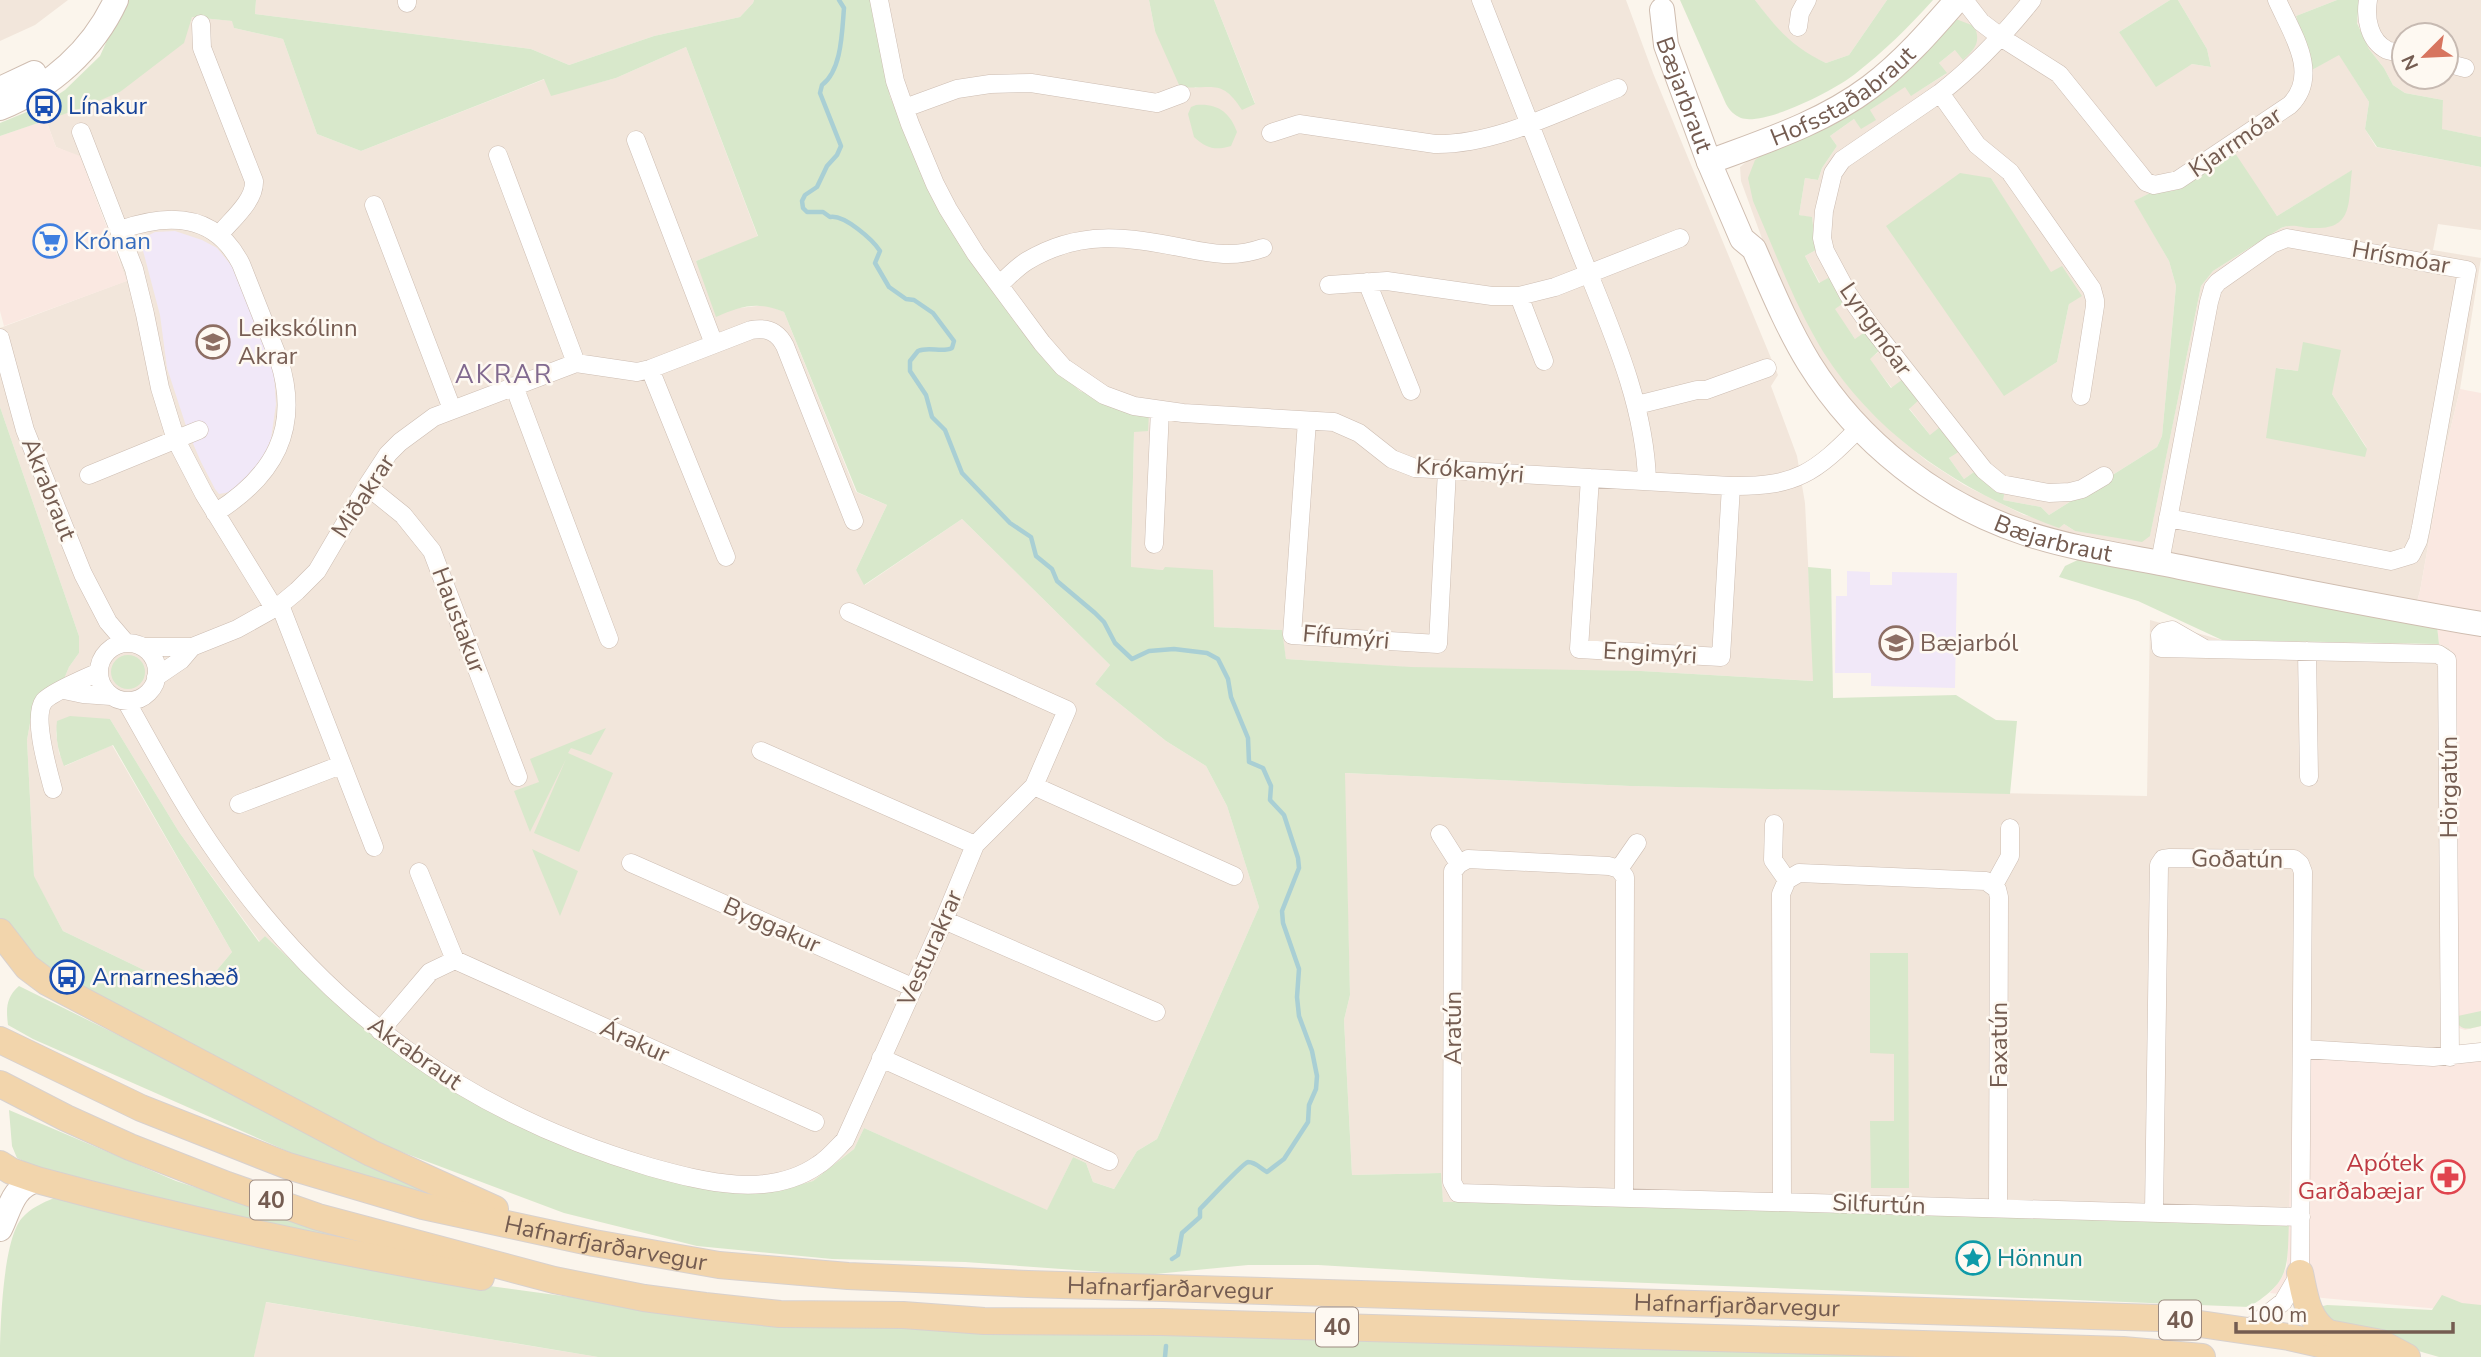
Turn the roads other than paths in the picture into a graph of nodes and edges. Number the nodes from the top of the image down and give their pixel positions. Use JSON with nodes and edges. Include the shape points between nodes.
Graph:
{"nodes":[{"id":1,"x":110,"y":0,"type":"edge"},
{"id":2,"x":116,"y":0,"type":"edge"},
{"id":3,"x":879,"y":0,"type":"edge"},
{"id":4,"x":1480,"y":0,"type":"edge"},
{"id":5,"x":1807,"y":0,"type":"edge"},
{"id":6,"x":1958,"y":0,"type":"edge"},
{"id":7,"x":1964,"y":0,"type":"edge"},
{"id":8,"x":2032,"y":0,"type":"edge"},
{"id":9,"x":2277,"y":0,"type":"edge"},
{"id":10,"x":2368,"y":0,"type":"edge"},
{"id":11,"x":1660,"y":5,"type":"edge"},
{"id":12,"x":201,"y":24,"type":"dead end"},
{"id":13,"x":1797,"y":27,"type":"dead end"},
{"id":14,"x":2002,"y":38,"type":"junction"},
{"id":15,"x":2390,"y":50,"type":"edge"},
{"id":16,"x":2460,"y":67,"type":"edge"},
{"id":17,"x":2465,"y":68,"type":"dead end"},
{"id":18,"x":1618,"y":88,"type":"dead end"},
{"id":19,"x":0,"y":89,"type":"edge"},
{"id":20,"x":1940,"y":93,"type":"junction"},
{"id":21,"x":1181,"y":94,"type":"dead end"},
{"id":22,"x":0,"y":108,"type":"edge"},
{"id":23,"x":905,"y":108,"type":"junction"},
{"id":24,"x":1529,"y":122,"type":"junction"},
{"id":25,"x":81,"y":132,"type":"dead end"},
{"id":26,"x":1271,"y":133,"type":"dead end"},
{"id":27,"x":636,"y":139,"type":"dead end"},
{"id":28,"x":498,"y":155,"type":"dead end"},
{"id":29,"x":1717,"y":159,"type":"junction"},
{"id":30,"x":374,"y":205,"type":"dead end"},
{"id":31,"x":120,"y":230,"type":"junction"},
{"id":32,"x":219,"y":234,"type":"junction"},
{"id":33,"x":1680,"y":238,"type":"dead end"},
{"id":34,"x":1263,"y":248,"type":"dead end"},
{"id":35,"x":1588,"y":273,"type":"junction"},
{"id":36,"x":1367,"y":282,"type":"junction"},
{"id":37,"x":999,"y":285,"type":"junction"},
{"id":38,"x":1329,"y":285,"type":"dead end"},
{"id":39,"x":1519,"y":296,"type":"junction"},
{"id":40,"x":0,"y":338,"type":"edge"},
{"id":41,"x":714,"y":344,"type":"junction"},
{"id":42,"x":1544,"y":361,"type":"dead end"},
{"id":43,"x":576,"y":363,"type":"junction"},
{"id":44,"x":1767,"y":368,"type":"dead end"},
{"id":45,"x":650,"y":369,"type":"junction"},
{"id":46,"x":514,"y":386,"type":"junction"},
{"id":47,"x":1411,"y":391,"type":"dead end"},
{"id":48,"x":2081,"y":396,"type":"dead end"},
{"id":49,"x":1637,"y":405,"type":"junction"},
{"id":50,"x":452,"y":409,"type":"junction"},
{"id":51,"x":1160,"y":410,"type":"junction"},
{"id":52,"x":1307,"y":421,"type":"junction"},
{"id":53,"x":1859,"y":428,"type":"junction"},
{"id":54,"x":199,"y":430,"type":"dead end"},
{"id":55,"x":176,"y":440,"type":"junction"},
{"id":56,"x":1447,"y":470,"type":"junction"},
{"id":57,"x":89,"y":475,"type":"dead end"},
{"id":58,"x":2104,"y":476,"type":"dead end"},
{"id":59,"x":1590,"y":478,"type":"junction"},
{"id":60,"x":1647,"y":481,"type":"junction"},
{"id":61,"x":367,"y":486,"type":"junction"},
{"id":62,"x":1731,"y":486,"type":"junction"},
{"id":63,"x":215,"y":513,"type":"junction"},
{"id":64,"x":2168,"y":518,"type":"junction"},
{"id":65,"x":854,"y":521,"type":"dead end"},
{"id":66,"x":1154,"y":544,"type":"dead end"},
{"id":67,"x":726,"y":557,"type":"dead end"},
{"id":68,"x":2160,"y":562,"type":"junction"},
{"id":69,"x":94,"y":597,"type":"junction"},
{"id":70,"x":277,"y":607,"type":"junction"},
{"id":71,"x":849,"y":612,"type":"dead end"},
{"id":72,"x":2481,"y":624,"type":"edge"},
{"id":73,"x":609,"y":639,"type":"dead end"},
{"id":74,"x":134,"y":645,"type":"junction"},
{"id":75,"x":192,"y":647,"type":"junction"},
{"id":76,"x":2206,"y":649,"type":"dead end"},
{"id":77,"x":108,"y":650,"type":"junction"},
{"id":78,"x":2307,"y":651,"type":"junction"},
{"id":79,"x":99,"y":672,"type":"junction"},
{"id":80,"x":153,"y":684,"type":"junction"},
{"id":81,"x":64,"y":690,"type":"junction"},
{"id":82,"x":119,"y":698,"type":"junction"},
{"id":83,"x":156,"y":750,"type":"junction"},
{"id":84,"x":761,"y":751,"type":"dead end"},
{"id":85,"x":341,"y":765,"type":"junction"},
{"id":86,"x":518,"y":777,"type":"dead end"},
{"id":87,"x":2309,"y":777,"type":"dead end"},
{"id":88,"x":1034,"y":786,"type":"junction"},
{"id":89,"x":52,"y":789,"type":"dead end"},
{"id":90,"x":239,"y":804,"type":"dead end"},
{"id":91,"x":1774,"y":824,"type":"dead end"},
{"id":92,"x":2010,"y":828,"type":"dead end"},
{"id":93,"x":1440,"y":834,"type":"dead end"},
{"id":94,"x":1637,"y":843,"type":"dead end"},
{"id":95,"x":975,"y":845,"type":"junction"},
{"id":96,"x":374,"y":847,"type":"dead end"},
{"id":97,"x":631,"y":863,"type":"dead end"},
{"id":98,"x":1459,"y":864,"type":"junction"},
{"id":99,"x":1619,"y":869,"type":"junction"},
{"id":100,"x":419,"y":872,"type":"dead end"},
{"id":101,"x":1234,"y":876,"type":"dead end"},
{"id":102,"x":1787,"y":880,"type":"junction"},
{"id":103,"x":1994,"y":885,"type":"junction"},
{"id":104,"x":944,"y":920,"type":"junction"},
{"id":105,"x":0,"y":932,"type":"edge"},
{"id":106,"x":455,"y":960,"type":"junction"},
{"id":107,"x":0,"y":962,"type":"edge"},
{"id":108,"x":47,"y":982,"type":"junction"},
{"id":109,"x":912,"y":987,"type":"junction"},
{"id":110,"x":1156,"y":1012,"type":"dead end"},
{"id":111,"x":380,"y":1031,"type":"junction"},
{"id":112,"x":0,"y":1040,"type":"edge"},
{"id":113,"x":2302,"y":1049,"type":"junction"},
{"id":114,"x":2481,"y":1052,"type":"edge"},
{"id":115,"x":2450,"y":1057,"type":"junction"},
{"id":116,"x":881,"y":1058,"type":"junction"},
{"id":117,"x":0,"y":1084,"type":"edge"},
{"id":118,"x":815,"y":1122,"type":"dead end"},
{"id":119,"x":1109,"y":1161,"type":"dead end"},
{"id":120,"x":0,"y":1164,"type":"edge"},
{"id":121,"x":37,"y":1180,"type":"junction"},
{"id":122,"x":789,"y":1180,"type":"joint"},
{"id":123,"x":1458,"y":1194,"type":"joint"},
{"id":124,"x":1624,"y":1198,"type":"junction"},
{"id":125,"x":1782,"y":1201,"type":"junction"},
{"id":126,"x":1998,"y":1207,"type":"junction"},
{"id":127,"x":2154,"y":1212,"type":"junction"},
{"id":128,"x":2301,"y":1217,"type":"junction"},
{"id":129,"x":0,"y":1229,"type":"edge"},
{"id":130,"x":565,"y":1237,"type":"junction"},
{"id":131,"x":2300,"y":1273,"type":"junction"},
{"id":132,"x":554,"y":1280,"type":"junction"},
{"id":133,"x":2247,"y":1330,"type":"junction"},
{"id":134,"x":2202,"y":1357,"type":"edge"},
{"id":135,"x":2377,"y":1357,"type":"edge"},
{"id":136,"x":2407,"y":1357,"type":"edge"}],
"edges":[{"from":1,"to":19,"type":"street","via":[[45,65]]},
{"from":2,"to":22,"type":"street","via":[[105,23],[78,57],[42,87]]},
{"from":3,"to":23,"type":"street","name":"Krókamýri"},
{"from":4,"to":24,"type":"street"},
{"from":5,"to":13,"type":"street"},
{"from":6,"to":29,"type":"street","name":"Hofsstaðabraut","via":[[1869,88],[1820,117]]},
{"from":7,"to":14,"type":"street","name":"Kjarrmóar","via":[[1981,22]]},
{"from":8,"to":14,"type":"street"},
{"from":9,"to":14,"type":"street","name":"Kjarrmóar","via":[[2304,64],[2305,80],[2299,94],[2247,135],[2167,184],[2146,182],[2055,69]]},
{"from":10,"to":15,"type":"street","via":[[2370,30]]},
{"from":11,"to":29,"type":"street","name":"Bæjarbraut","via":[[1680,38]]},
{"from":12,"to":32,"type":"street","via":[[202,48],[254,181],[249,198]]},
{"from":14,"to":20,"type":"street","name":"Lyngmóar"},
{"from":16,"to":17,"type":"street"},
{"from":18,"to":24,"type":"street"},
{"from":20,"to":48,"type":"street","via":[[1977,145],[2010,172],[2094,295]]},
{"from":20,"to":58,"type":"street","name":"Lyngmóar","via":[[1837,166],[1824,211],[1825,251],[1868,324],[1994,480],[2059,494],[2082,489]]},
{"from":21,"to":23,"type":"street","via":[[1157,103],[1031,83],[990,84],[957,89]]},
{"from":23,"to":37,"type":"street","name":"Krókamýri","via":[[948,209]]},
{"from":24,"to":26,"type":"street","via":[[1453,144],[1299,124]]},
{"from":24,"to":35,"type":"street"},
{"from":25,"to":31,"type":"street"},
{"from":27,"to":41,"type":"street"},
{"from":28,"to":43,"type":"street"},
{"from":29,"to":53,"type":"street","name":"Bæjarbraut","via":[[1755,233],[1754,249],[1780,309],[1805,356]]},
{"from":30,"to":50,"type":"street"},
{"from":31,"to":32,"type":"street","via":[[173,219]]},
{"from":31,"to":55,"type":"street"},
{"from":32,"to":63,"type":"street","via":[[246,273],[283,373],[287,401],[284,429],[271,461],[250,488]]},
{"from":33,"to":35,"type":"street"},
{"from":34,"to":37,"type":"street","via":[[1224,256],[1137,240],[1087,238],[1025,262]]},
{"from":35,"to":39,"type":"street"},
{"from":35,"to":49,"type":"street"},
{"from":36,"to":38,"type":"street"},
{"from":36,"to":39,"type":"street"},
{"from":36,"to":47,"type":"street"},
{"from":37,"to":51,"type":"street","name":"Krókamýri","via":[[1052,355],[1076,377],[1118,401]]},
{"from":39,"to":42,"type":"street"},
{"from":40,"to":69,"type":"street","name":"Akrabraut","via":[[25,430]]},
{"from":41,"to":45,"type":"street","name":"Miðakrar"},
{"from":41,"to":65,"type":"street","name":"Miðakrar","via":[[760,328],[783,341]]},
{"from":43,"to":45,"type":"street","name":"Miðakrar","via":[[637,372]]},
{"from":43,"to":46,"type":"street","name":"Miðakrar"},
{"from":44,"to":49,"type":"street","via":[[1705,391]]},
{"from":45,"to":67,"type":"street"},
{"from":46,"to":50,"type":"street","name":"Miðakrar"},
{"from":46,"to":73,"type":"street"},
{"from":49,"to":60,"type":"street"},
{"from":50,"to":61,"type":"street","name":"Miðakrar","via":[[400,442]]},
{"from":51,"to":52,"type":"street","name":"Krókamýri"},
{"from":51,"to":66,"type":"street"},
{"from":52,"to":56,"type":"street","name":"Krókamýri","via":[[1343,425],[1408,466]]},
{"from":52,"to":56,"type":"street","name":"Fífumýri","via":[[1292,635],[1438,644]]},
{"from":53,"to":62,"type":"street","name":"Krókamýri","via":[[1809,472],[1771,485]]},
{"from":53,"to":68,"type":"street","name":"Bæjarbraut","via":[[1944,496],[1989,520],[2070,545]]},
{"from":54,"to":55,"type":"street"},
{"from":55,"to":57,"type":"street"},
{"from":55,"to":63,"type":"street"},
{"from":56,"to":59,"type":"street","name":"Krókamýri"},
{"from":59,"to":60,"type":"street","name":"Krókamýri"},
{"from":59,"to":62,"type":"street","name":"Engimýri","via":[[1579,649],[1721,657]]},
{"from":60,"to":62,"type":"street","name":"Krókamýri"},
{"from":61,"to":70,"type":"street","name":"Miðakrar","via":[[317,571]]},
{"from":61,"to":86,"type":"street","name":"Haustakur","via":[[402,515],[432,551]]},
{"from":63,"to":70,"type":"street"},
{"from":64,"to":64,"type":"street","name":"Hrísmóar","via":[[2391,561],[2411,555],[2421,527],[2467,270],[2287,238],[2218,282],[2211,295]]},
{"from":64,"to":68,"type":"street","name":"Hrísmóar"},
{"from":68,"to":72,"type":"street","name":"Bæjarbraut"},
{"from":69,"to":74,"type":"street","name":"Akrabraut","via":[[108,622]]},
{"from":69,"to":77,"type":"street","name":"Akrabraut"},
{"from":70,"to":75,"type":"street","name":"Miðakrar"},
{"from":70,"to":85,"type":"street"},
{"from":71,"to":88,"type":"street","name":"Vesturakrar","via":[[1067,710]]},
{"from":74,"to":75,"type":"street","name":"Miðakrar"},
{"from":74,"to":77,"type":"street"},
{"from":74,"to":80,"type":"street","via":[[154,660]]},
{"from":75,"to":80,"type":"street","name":"Miðakrar"},
{"from":76,"to":78,"type":"street","name":"Hörgatún"},
{"from":77,"to":79,"type":"street"},
{"from":78,"to":87,"type":"street"},
{"from":78,"to":115,"type":"street","name":"Hörgatún","via":[[2438,654],[2447,660]]},
{"from":79,"to":81,"type":"street"},
{"from":79,"to":82,"type":"street","via":[[100,681]]},
{"from":80,"to":82,"type":"street","via":[[143,697]]},
{"from":80,"to":83,"type":"street","name":"Akrabraut","via":[[147,716]]},
{"from":81,"to":82,"type":"street"},
{"from":81,"to":89,"type":"street","via":[[45,700],[40,710]]},
{"from":82,"to":83,"type":"street","name":"Akrabraut"},
{"from":83,"to":111,"type":"street","name":"Akrabraut","via":[[194,821],[270,925],[332,990]]},
{"from":84,"to":95,"type":"street"},
{"from":85,"to":90,"type":"street"},
{"from":85,"to":96,"type":"street"},
{"from":88,"to":95,"type":"street","name":"Vesturakrar"},
{"from":88,"to":101,"type":"street"},
{"from":91,"to":102,"type":"street","via":[[1773,860]]},
{"from":92,"to":103,"type":"street","via":[[2010,856]]},
{"from":93,"to":98,"type":"street"},
{"from":94,"to":99,"type":"street"},
{"from":95,"to":104,"type":"street","name":"Vesturakrar"},
{"from":97,"to":109,"type":"street","name":"Byggakur"},
{"from":98,"to":99,"type":"street","via":[[1468,859]]},
{"from":98,"to":123,"type":"street","name":"Aratún","via":[[1453,871],[1452,1142],[1452,1182]]},
{"from":99,"to":124,"type":"street","via":[[1625,882]]},
{"from":100,"to":106,"type":"street"},
{"from":102,"to":103,"type":"street","via":[[1799,873],[1986,881]]},
{"from":102,"to":125,"type":"street","via":[[1781,894]]},
{"from":103,"to":126,"type":"street","name":"Faxatún","via":[[1999,897]]},
{"from":104,"to":109,"type":"street","name":"Vesturakrar"},
{"from":104,"to":110,"type":"street"},
{"from":105,"to":108,"type":"main road","via":[[27,967]]},
{"from":106,"to":111,"type":"street","via":[[430,972]]},
{"from":106,"to":118,"type":"street","name":"Árakur"},
{"from":107,"to":108,"type":"main road"},
{"from":108,"to":130,"type":"main road","via":[[371,1153]]},
{"from":109,"to":116,"type":"street","name":"Vesturakrar"},
{"from":111,"to":122,"type":"street","name":"Akrabraut","via":[[460,1086],[574,1142],[669,1172],[735,1184],[763,1186]]},
{"from":112,"to":130,"type":"main road","name":"Hafnarfjarðarvegur","number":"40","via":[[141,1108],[288,1166],[423,1206]]},
{"from":113,"to":115,"type":"street"},
{"from":113,"to":127,"type":"street","name":"Goðatún","via":[[2300,864],[2285,858],[2164,859],[2158,871]]},
{"from":113,"to":128,"type":"street","name":"Goðatún"},
{"from":114,"to":115,"type":"street"},
{"from":116,"to":119,"type":"street"},
{"from":116,"to":122,"type":"street","name":"Vesturakrar","via":[[845,1140],[819,1165]]},
{"from":117,"to":132,"type":"main road","name":"Hafnarfjarðarvegur","number":"40","via":[[130,1147],[253,1194],[355,1228]]},
{"from":120,"to":121,"type":"main road"},
{"from":121,"to":129,"type":"street","via":[[15,1195]]},
{"from":121,"to":132,"type":"main road","via":[[207,1224],[351,1254],[500,1280]]},
{"from":123,"to":124,"type":"street","name":"Silfurtún"},
{"from":124,"to":125,"type":"street","name":"Silfurtún"},
{"from":125,"to":126,"type":"street","name":"Silfurtún"},
{"from":126,"to":127,"type":"street","name":"Silfurtún"},
{"from":127,"to":128,"type":"street","name":"Silfurtún"},
{"from":128,"to":131,"type":"street","name":"Goðatún"},
{"from":130,"to":133,"type":"main road","name":"Hafnarfjarðarvegur","number":"40","via":[[719,1265],[848,1276],[2028,1312],[2159,1318]]},
{"from":131,"to":133,"type":"street","via":[[2283,1302]]},
{"from":131,"to":136,"type":"main road","via":[[2309,1311],[2328,1333],[2381,1343]]},
{"from":132,"to":134,"type":"main road","name":"Hafnarfjarðarvegur","number":"40","via":[[644,1298],[780,1314],[1806,1340],[2123,1350]]},
{"from":133,"to":135,"type":"main road","name":"Hafnarfjarðarvegur","number":"40"}]}
